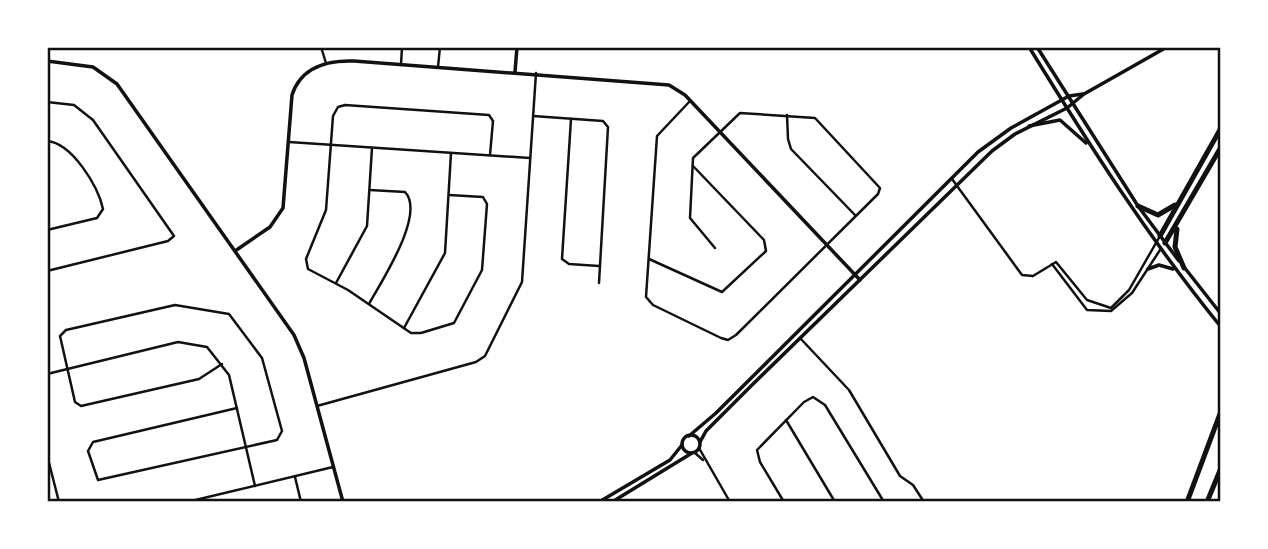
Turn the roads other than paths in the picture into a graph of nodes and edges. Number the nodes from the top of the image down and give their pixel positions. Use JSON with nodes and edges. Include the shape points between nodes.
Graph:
{"nodes":[{"id":1,"x":321,"y":47,"type":"edge"},
{"id":2,"x":402,"y":47,"type":"edge"},
{"id":3,"x":440,"y":47,"type":"edge"},
{"id":4,"x":517,"y":47,"type":"edge"},
{"id":5,"x":1029,"y":47,"type":"edge"},
{"id":6,"x":1037,"y":47,"type":"edge"},
{"id":7,"x":1167,"y":47,"type":"edge"},
{"id":8,"x":47,"y":61,"type":"edge"},
{"id":9,"x":326,"y":63,"type":"junction"},
{"id":10,"x":401,"y":65,"type":"junction"},
{"id":11,"x":438,"y":67,"type":"junction"},
{"id":12,"x":515,"y":72,"type":"junction"},
{"id":13,"x":536,"y":73,"type":"junction"},
{"id":14,"x":1084,"y":94,"type":"junction"},
{"id":15,"x":1069,"y":96,"type":"junction"},
{"id":16,"x":1062,"y":100,"type":"junction"},
{"id":17,"x":690,"y":101,"type":"junction"},
{"id":18,"x":47,"y":102,"type":"edge"},
{"id":19,"x":1074,"y":103,"type":"junction"},
{"id":20,"x":1067,"y":108,"type":"junction"},
{"id":21,"x":787,"y":115,"type":"junction"},
{"id":22,"x":533,"y":116,"type":"junction"},
{"id":23,"x":571,"y":119,"type":"junction"},
{"id":24,"x":1029,"y":126,"type":"junction"},
{"id":25,"x":1221,"y":128,"type":"edge"},
{"id":26,"x":718,"y":131,"type":"junction"},
{"id":27,"x":47,"y":141,"type":"edge"},
{"id":28,"x":289,"y":142,"type":"junction"},
{"id":29,"x":1087,"y":144,"type":"junction"},
{"id":30,"x":330,"y":145,"type":"junction"},
{"id":31,"x":1221,"y":147,"type":"edge"},
{"id":32,"x":372,"y":148,"type":"junction"},
{"id":33,"x":451,"y":153,"type":"junction"},
{"id":34,"x":490,"y":155,"type":"junction"},
{"id":35,"x":530,"y":158,"type":"junction"},
{"id":36,"x":693,"y":166,"type":"junction"},
{"id":37,"x":951,"y":178,"type":"junction"},
{"id":38,"x":956,"y":186,"type":"junction"},
{"id":39,"x":370,"y":190,"type":"junction"},
{"id":40,"x":449,"y":195,"type":"junction"},
{"id":41,"x":1182,"y":197,"type":"junction"},
{"id":42,"x":1138,"y":206,"type":"junction"},
{"id":43,"x":856,"y":216,"type":"junction"},
{"id":44,"x":1181,"y":219,"type":"junction"},
{"id":45,"x":47,"y":230,"type":"edge"},
{"id":46,"x":1160,"y":236,"type":"junction"},
{"id":47,"x":1165,"y":243,"type":"junction"},
{"id":48,"x":826,"y":245,"type":"junction"},
{"id":49,"x":1156,"y":246,"type":"junction"},
{"id":50,"x":715,"y":248,"type":"dead end"},
{"id":51,"x":235,"y":251,"type":"junction"},
{"id":52,"x":1160,"y":251,"type":"junction"},
{"id":53,"x":649,"y":258,"type":"junction"},
{"id":54,"x":1052,"y":264,"type":"junction"},
{"id":55,"x":600,"y":266,"type":"junction"},
{"id":56,"x":1184,"y":268,"type":"junction"},
{"id":57,"x":1148,"y":269,"type":"junction"},
{"id":58,"x":1174,"y":270,"type":"junction"},
{"id":59,"x":47,"y":271,"type":"edge"},
{"id":60,"x":855,"y":275,"type":"junction"},
{"id":61,"x":860,"y":280,"type":"junction"},
{"id":62,"x":336,"y":283,"type":"junction"},
{"id":63,"x":598,"y":283,"type":"dead end"},
{"id":64,"x":369,"y":304,"type":"junction"},
{"id":65,"x":1221,"y":314,"type":"edge"},
{"id":66,"x":1221,"y":327,"type":"edge"},
{"id":67,"x":404,"y":329,"type":"junction"},
{"id":68,"x":800,"y":338,"type":"junction"},
{"id":69,"x":222,"y":365,"type":"junction"},
{"id":70,"x":68,"y":369,"type":"junction"},
{"id":71,"x":47,"y":374,"type":"edge"},
{"id":72,"x":317,"y":406,"type":"junction"},
{"id":73,"x":237,"y":408,"type":"junction"},
{"id":74,"x":1221,"y":411,"type":"edge"},
{"id":75,"x":786,"y":420,"type":"junction"},
{"id":76,"x":689,"y":436,"type":"junction"},
{"id":77,"x":700,"y":442,"type":"junction"},
{"id":78,"x":682,"y":445,"type":"junction"},
{"id":79,"x":246,"y":447,"type":"junction"},
{"id":80,"x":699,"y":448,"type":"junction"},
{"id":81,"x":694,"y":453,"type":"junction"},
{"id":82,"x":47,"y":455,"type":"edge"},
{"id":83,"x":706,"y":462,"type":"junction"},
{"id":84,"x":334,"y":467,"type":"junction"},
{"id":85,"x":49,"y":468,"type":"edge"},
{"id":86,"x":1221,"y":468,"type":"edge"},
{"id":87,"x":295,"y":477,"type":"junction"},
{"id":88,"x":255,"y":486,"type":"junction"},
{"id":89,"x":59,"y":502,"type":"edge"},
{"id":90,"x":187,"y":502,"type":"edge"},
{"id":91,"x":301,"y":502,"type":"edge"},
{"id":92,"x":343,"y":502,"type":"edge"},
{"id":93,"x":599,"y":502,"type":"edge"},
{"id":94,"x":612,"y":502,"type":"edge"},
{"id":95,"x":730,"y":502,"type":"edge"},
{"id":96,"x":784,"y":502,"type":"edge"},
{"id":97,"x":835,"y":502,"type":"edge"},
{"id":98,"x":884,"y":502,"type":"edge"},
{"id":99,"x":924,"y":502,"type":"edge"},
{"id":100,"x":1187,"y":502,"type":"edge"},
{"id":101,"x":1207,"y":502,"type":"edge"}],
"edges":[{"from":1,"to":9,"type":"street"},
{"from":2,"to":10,"type":"street"},
{"from":3,"to":11,"type":"street"},
{"from":4,"to":12,"type":"street"},
{"from":5,"to":16,"type":"street"},
{"from":6,"to":15,"type":"street"},
{"from":7,"to":14,"type":"street"},
{"from":8,"to":51,"type":"street","via":[[93,67],[117,84]]},
{"from":9,"to":10,"type":"street"},
{"from":9,"to":28,"type":"street","via":[[295,86]]},
{"from":10,"to":11,"type":"street"},
{"from":11,"to":12,"type":"street"},
{"from":12,"to":13,"type":"street"},
{"from":13,"to":17,"type":"street","via":[[661,82]]},
{"from":13,"to":22,"type":"street"},
{"from":14,"to":15,"type":"street"},
{"from":14,"to":19,"type":"street"},
{"from":15,"to":16,"type":"street"},
{"from":15,"to":19,"type":"street"},
{"from":16,"to":20,"type":"street"},
{"from":16,"to":37,"type":"street","via":[[994,140]]},
{"from":17,"to":26,"type":"street"},
{"from":17,"to":53,"type":"street","via":[[657,136]]},
{"from":18,"to":59,"type":"street","via":[[74,105],[93,120],[172,231],[172,239]]},
{"from":19,"to":20,"type":"street"},
{"from":19,"to":42,"type":"street"},
{"from":20,"to":24,"type":"street"},
{"from":20,"to":29,"type":"street"},
{"from":21,"to":26,"type":"street","via":[[740,113]]},
{"from":21,"to":43,"type":"street","via":[[791,149]]},
{"from":21,"to":43,"type":"street","via":[[818,120],[878,183],[879,192]]},
{"from":22,"to":23,"type":"street"},
{"from":22,"to":35,"type":"street"},
{"from":23,"to":55,"type":"street","via":[[562,256],[569,264]]},
{"from":23,"to":55,"type":"street","via":[[603,121],[608,127]]},
{"from":24,"to":29,"type":"street","via":[[1060,120]]},
{"from":24,"to":38,"type":"street","via":[[992,151]]},
{"from":25,"to":41,"type":"highway"},
{"from":26,"to":36,"type":"street","via":[[695,153]]},
{"from":26,"to":48,"type":"street"},
{"from":27,"to":45,"type":"street","via":[[60,144],[71,155],[98,193],[103,209],[97,218]]},
{"from":28,"to":30,"type":"street"},
{"from":28,"to":51,"type":"street","via":[[282,212],[270,227]]},
{"from":29,"to":49,"type":"street"},
{"from":30,"to":32,"type":"street"},
{"from":30,"to":34,"type":"street","via":[[334,111],[343,105],[479,113],[492,118]]},
{"from":30,"to":62,"type":"street","via":[[325,214],[306,262],[312,274]]},
{"from":31,"to":44,"type":"highway"},
{"from":32,"to":33,"type":"street"},
{"from":32,"to":39,"type":"street"},
{"from":33,"to":34,"type":"street"},
{"from":33,"to":40,"type":"street"},
{"from":34,"to":35,"type":"street"},
{"from":35,"to":72,"type":"street","via":[[522,282],[485,356]]},
{"from":36,"to":50,"type":"street","via":[[690,218]]},
{"from":36,"to":53,"type":"street","via":[[764,240],[766,251],[722,292]]},
{"from":37,"to":38,"type":"street"},
{"from":37,"to":60,"type":"street"},
{"from":38,"to":54,"type":"street","via":[[1022,275],[1033,276]]},
{"from":38,"to":61,"type":"street"},
{"from":39,"to":62,"type":"street","via":[[366,228]]},
{"from":39,"to":64,"type":"street","via":[[405,192],[409,203],[404,240]]},
{"from":40,"to":67,"type":"street","via":[[443,257]]},
{"from":40,"to":67,"type":"street","via":[[486,200],[482,270],[454,323],[417,334]]},
{"from":41,"to":42,"type":"highway","via":[[1163,214]]},
{"from":41,"to":46,"type":"highway"},
{"from":42,"to":46,"type":"street"},
{"from":43,"to":48,"type":"street"},
{"from":44,"to":47,"type":"highway"},
{"from":44,"to":56,"type":"highway","via":[[1175,247]]},
{"from":46,"to":47,"type":"street"},
{"from":46,"to":49,"type":"street"},
{"from":47,"to":52,"type":"street"},
{"from":47,"to":56,"type":"street"},
{"from":48,"to":53,"type":"street","via":[[727,340],[649,302]]},
{"from":48,"to":60,"type":"street"},
{"from":49,"to":52,"type":"street"},
{"from":49,"to":54,"type":"street","via":[[1125,295],[1111,308],[1088,302],[1056,262]]},
{"from":51,"to":72,"type":"street","via":[[298,343]]},
{"from":52,"to":57,"type":"street"},
{"from":52,"to":58,"type":"street"},
{"from":54,"to":57,"type":"street","via":[[1085,308],[1095,311],[1117,308]]},
{"from":55,"to":63,"type":"street"},
{"from":56,"to":65,"type":"street"},
{"from":57,"to":58,"type":"street","via":[[1164,265]]},
{"from":58,"to":66,"type":"street"},
{"from":60,"to":61,"type":"street"},
{"from":60,"to":76,"type":"street"},
{"from":61,"to":68,"type":"street"},
{"from":62,"to":64,"type":"street"},
{"from":64,"to":67,"type":"street"},
{"from":68,"to":77,"type":"street"},
{"from":68,"to":99,"type":"street","via":[[841,380],[900,476]]},
{"from":69,"to":70,"type":"street","via":[[207,347],[184,341]]},
{"from":69,"to":70,"type":"street","via":[[194,380],[84,406],[75,402]]},
{"from":69,"to":73,"type":"street"},
{"from":70,"to":71,"type":"street"},
{"from":70,"to":79,"type":"street","via":[[60,339],[66,330],[182,305],[229,314],[262,358],[282,431],[278,439]]},
{"from":72,"to":84,"type":"street"},
{"from":73,"to":79,"type":"street"},
{"from":73,"to":79,"type":"street","via":[[94,442],[88,451],[94,476],[102,480]]},
{"from":74,"to":100,"type":"highway"},
{"from":75,"to":96,"type":"street","via":[[757,453]]},
{"from":75,"to":97,"type":"street"},
{"from":75,"to":98,"type":"street","via":[[807,400],[817,397]]},
{"from":76,"to":77,"type":"street"},
{"from":76,"to":78,"type":"street"},
{"from":77,"to":80,"type":"street"},
{"from":78,"to":81,"type":"street","via":[[685,452]]},
{"from":78,"to":93,"type":"street","via":[[670,460]]},
{"from":79,"to":88,"type":"street"},
{"from":80,"to":81,"type":"street"},
{"from":80,"to":83,"type":"street"},
{"from":81,"to":83,"type":"street"},
{"from":81,"to":94,"type":"street"},
{"from":82,"to":85,"type":"street"},
{"from":83,"to":95,"type":"street"},
{"from":84,"to":87,"type":"street"},
{"from":84,"to":92,"type":"street"},
{"from":85,"to":89,"type":"street"},
{"from":86,"to":101,"type":"highway"},
{"from":87,"to":88,"type":"street"},
{"from":87,"to":91,"type":"street"},
{"from":88,"to":90,"type":"street"}]}
